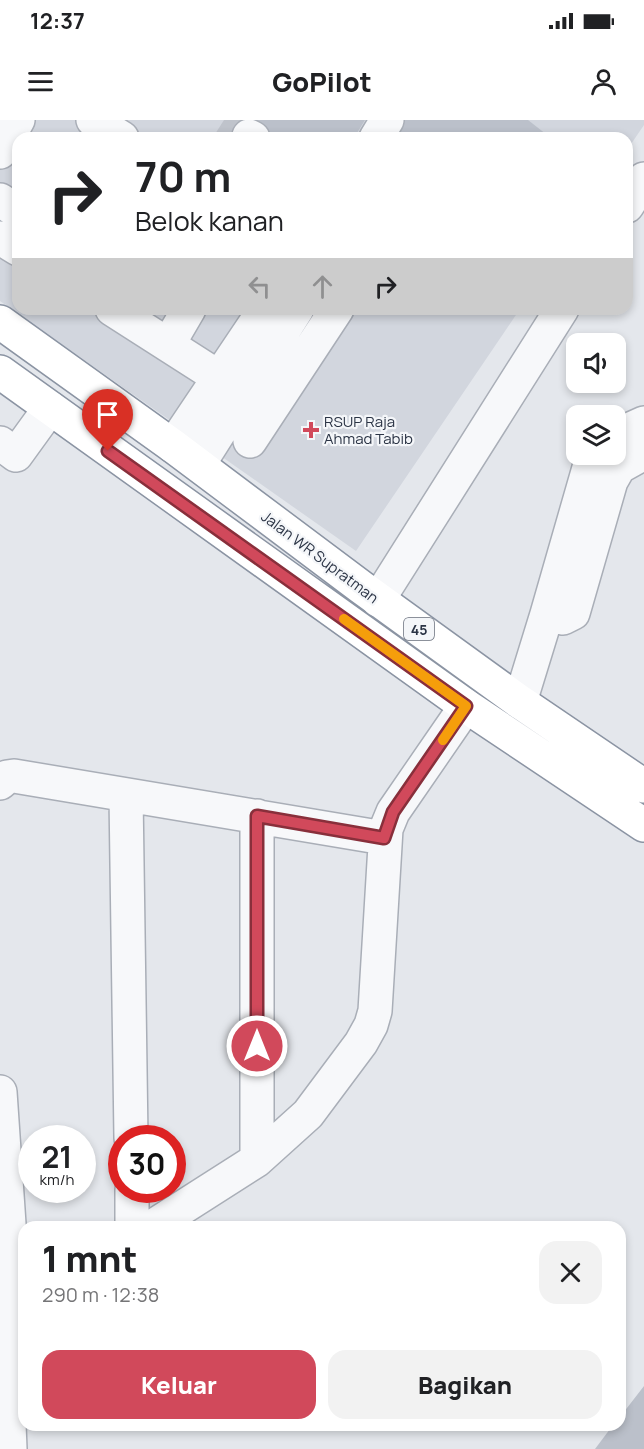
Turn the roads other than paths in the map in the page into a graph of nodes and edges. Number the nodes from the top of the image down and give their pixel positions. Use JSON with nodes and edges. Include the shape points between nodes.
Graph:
{"nodes":[{"id":1,"x":93,"y":120,"type":"edge"},
{"id":2,"x":112,"y":132,"type":"edge"},
{"id":3,"x":644,"y":179,"type":"edge"},
{"id":4,"x":633,"y":196,"type":"edge"},
{"id":5,"x":148,"y":315,"type":"edge"},
{"id":6,"x":252,"y":315,"type":"edge"},
{"id":7,"x":292,"y":315,"type":"edge"},
{"id":8,"x":333,"y":315,"type":"edge"},
{"id":9,"x":558,"y":315,"type":"edge"},
{"id":10,"x":178,"y":320,"type":"edge"},
{"id":11,"x":0,"y":322,"type":"edge"},
{"id":12,"x":0,"y":372,"type":"edge"},
{"id":13,"x":231,"y":385,"type":"junction"},
{"id":14,"x":50,"y":408,"type":"junction"},
{"id":15,"x":644,"y":423,"type":"edge"},
{"id":16,"x":626,"y":431,"type":"edge"},
{"id":17,"x":250,"y":441,"type":"dead end"},
{"id":18,"x":0,"y":443,"type":"edge"},
{"id":19,"x":644,"y":453,"type":"edge"},
{"id":20,"x":186,"y":455,"type":"junction"},
{"id":21,"x":590,"y":465,"type":"edge"},
{"id":22,"x":378,"y":600,"type":"junction"},
{"id":23,"x":547,"y":614,"type":"junction"},
{"id":24,"x":520,"y":702,"type":"junction"},
{"id":25,"x":466,"y":706,"type":"junction"},
{"id":26,"x":0,"y":783,"type":"edge"},
{"id":27,"x":644,"y":786,"type":"edge"},
{"id":28,"x":126,"y":795,"type":"junction"},
{"id":29,"x":257,"y":816,"type":"junction"},
{"id":30,"x":644,"y":825,"type":"edge"},
{"id":31,"x":384,"y":838,"type":"junction"},
{"id":32,"x":0,"y":1092,"type":"edge"},
{"id":33,"x":131,"y":1125,"type":"edge"},
{"id":34,"x":257,"y":1160,"type":"junction"},
{"id":35,"x":132,"y":1203,"type":"edge"},
{"id":36,"x":132,"y":1221,"type":"edge"},
{"id":37,"x":161,"y":1221,"type":"edge"},
{"id":38,"x":18,"y":1298,"type":"edge"},
{"id":39,"x":18,"y":1315,"type":"edge"},
{"id":40,"x":4,"y":1404,"type":"edge"},
{"id":41,"x":10,"y":1449,"type":"edge"}],
"edges":[{"from":1,"to":2,"type":"street"},
{"from":3,"to":4,"type":"street"},
{"from":5,"to":10,"type":"street"},
{"from":6,"to":13,"type":"street"},
{"from":7,"to":13,"type":"street"},
{"from":8,"to":17,"type":"street"},
{"from":9,"to":22,"type":"street"},
{"from":10,"to":13,"type":"street"},
{"from":11,"to":20,"type":"highway","name":"Jalan WR Supratman","number":"45"},
{"from":12,"to":14,"type":"highway","number":"45"},
{"from":13,"to":20,"type":"street"},
{"from":14,"to":18,"type":"street","via":[[16,455]]},
{"from":14,"to":25,"type":"highway","number":"45"},
{"from":15,"to":16,"type":"street"},
{"from":19,"to":23,"type":"street","via":[[620,467],[611,481],[573,613],[563,618]]},
{"from":20,"to":22,"type":"highway","name":"Jalan WR Supratman","number":"45"},
{"from":21,"to":23,"type":"street"},
{"from":22,"to":24,"type":"highway","name":"Jalan WR Supratman","number":"45"},
{"from":23,"to":24,"type":"street"},
{"from":24,"to":27,"type":"highway","name":"Jalan WR Supratman","number":"45"},
{"from":25,"to":30,"type":"highway","number":"45"},
{"from":25,"to":31,"type":"street","via":[[393,812]]},
{"from":26,"to":28,"type":"street","via":[[14,776]]},
{"from":28,"to":29,"type":"street"},
{"from":28,"to":33,"type":"street"},
{"from":29,"to":31,"type":"street"},
{"from":29,"to":34,"type":"street"},
{"from":31,"to":34,"type":"street","via":[[375,1011],[371,1025],[308,1114]]},
{"from":32,"to":38,"type":"street"},
{"from":34,"to":37,"type":"street"},
{"from":35,"to":36,"type":"street"},
{"from":39,"to":40,"type":"street"},
{"from":40,"to":41,"type":"street"}]}
